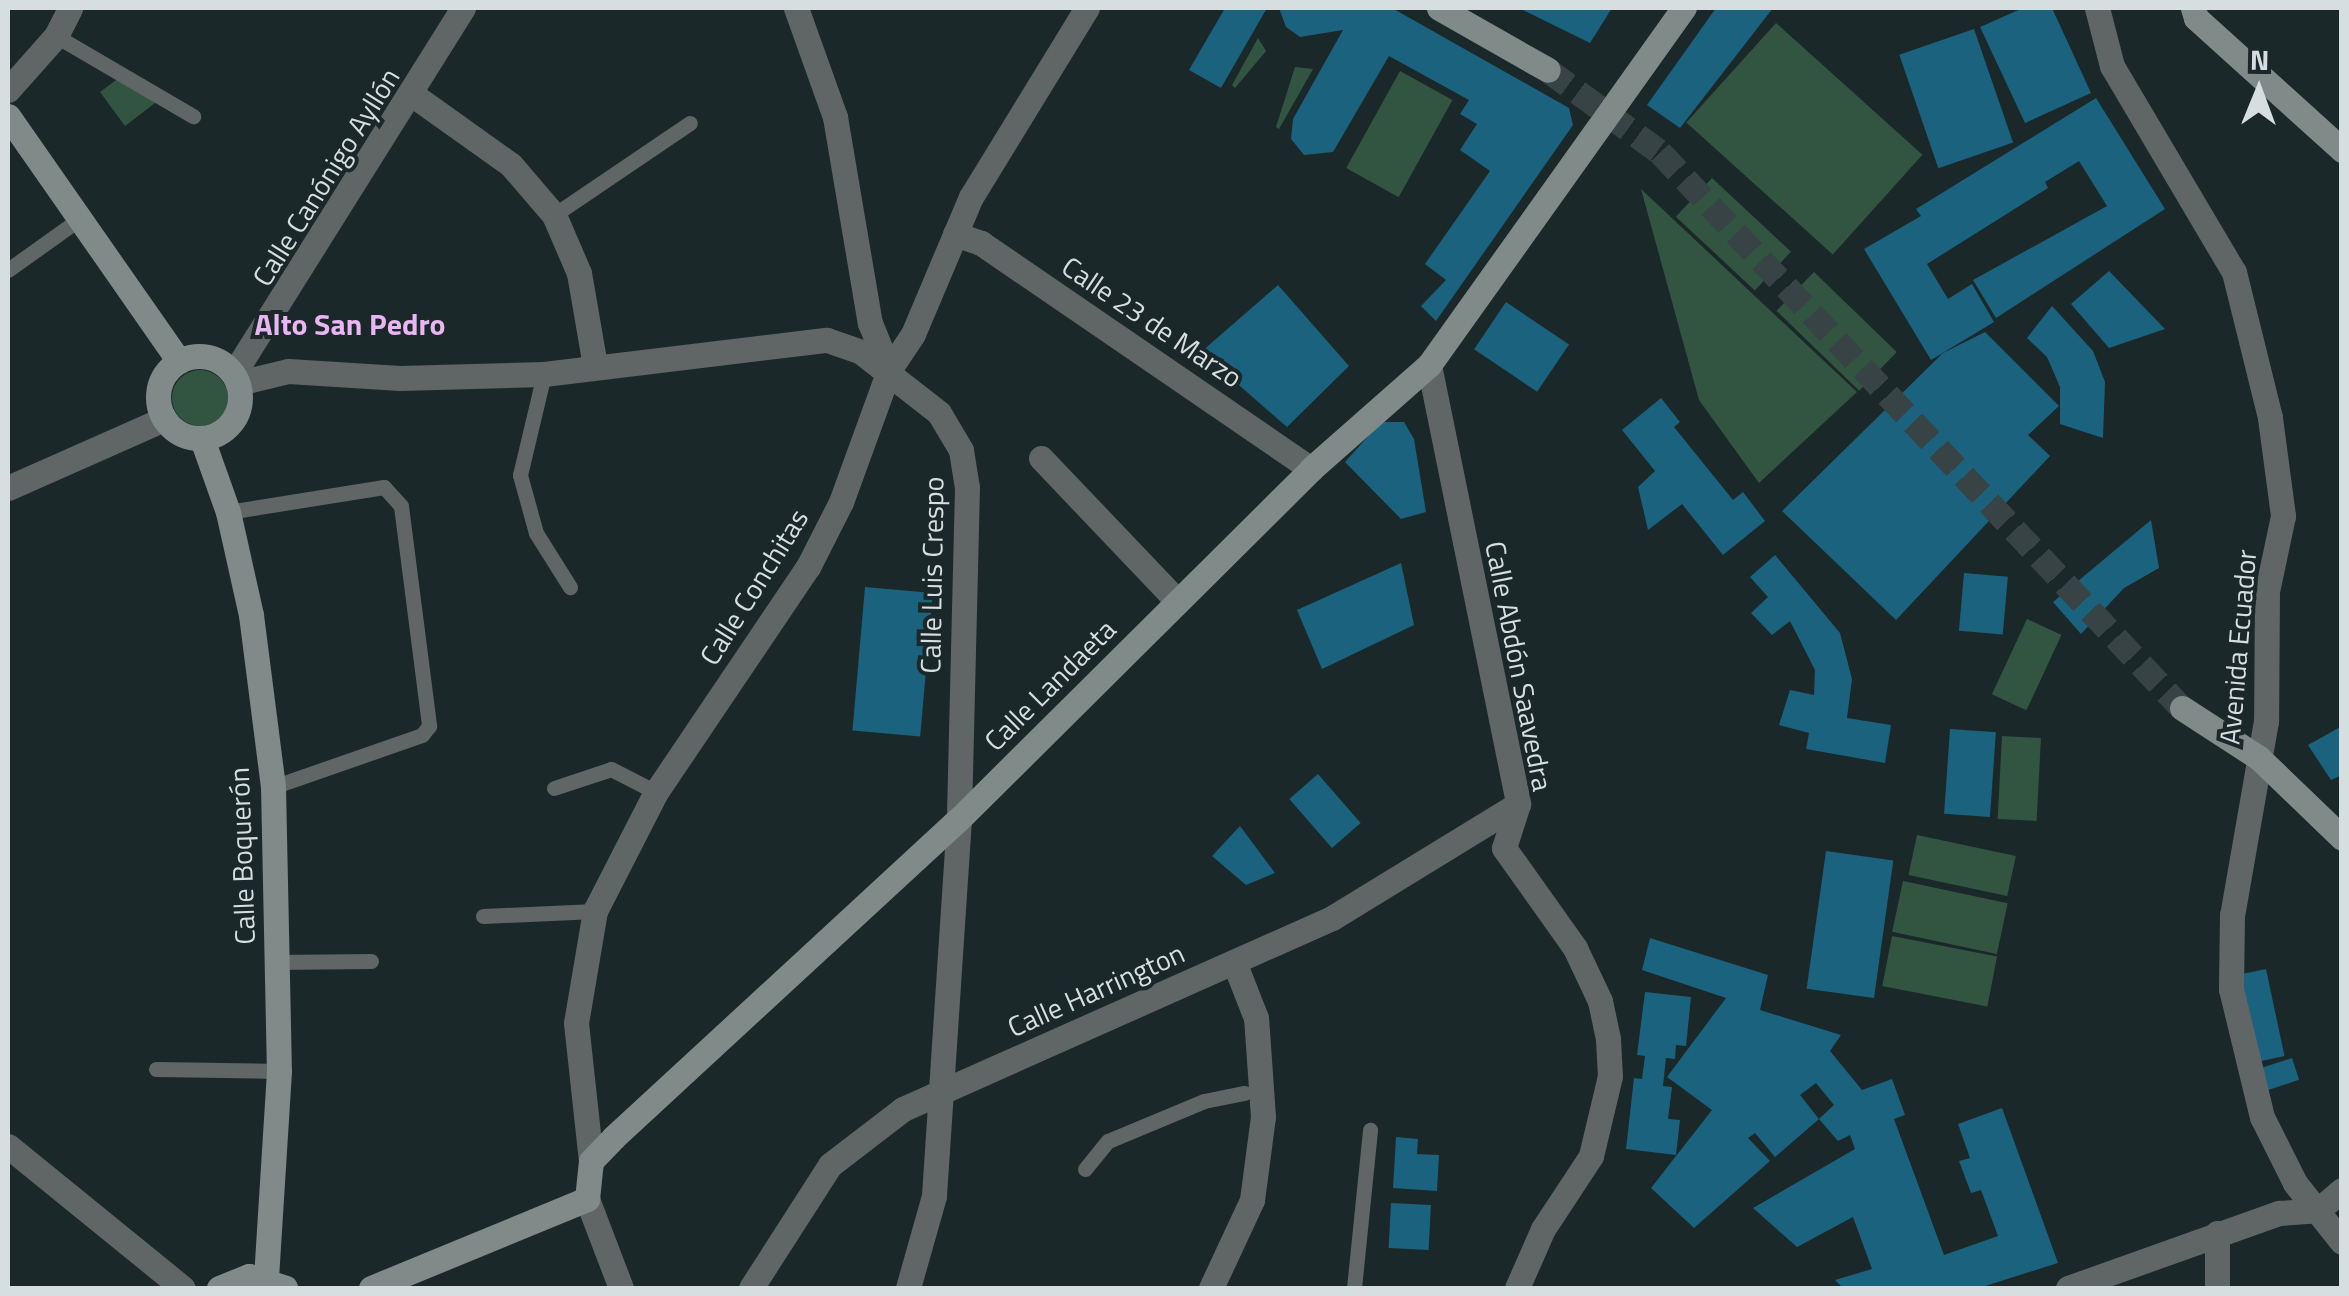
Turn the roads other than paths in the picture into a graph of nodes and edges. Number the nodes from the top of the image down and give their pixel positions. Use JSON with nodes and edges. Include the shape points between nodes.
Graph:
{"nodes":[{"id":1,"x":70,"y":8,"type":"edge"},
{"id":2,"x":464,"y":8,"type":"edge"},
{"id":3,"x":796,"y":8,"type":"edge"},
{"id":4,"x":1087,"y":8,"type":"edge"},
{"id":5,"x":1439,"y":8,"type":"edge"},
{"id":6,"x":1684,"y":8,"type":"edge"},
{"id":7,"x":2098,"y":8,"type":"edge"},
{"id":8,"x":2170,"y":8,"type":"edge"},
{"id":9,"x":2194,"y":13,"type":"edge"},
{"id":10,"x":56,"y":36,"type":"junction"},
{"id":11,"x":1548,"y":70,"type":"tunnel mouth"},
{"id":12,"x":8,"y":90,"type":"edge"},
{"id":13,"x":412,"y":95,"type":"junction"},
{"id":14,"x":8,"y":116,"type":"edge"},
{"id":15,"x":193,"y":116,"type":"dead end"},
{"id":16,"x":690,"y":124,"type":"dead end"},
{"id":17,"x":2342,"y":150,"type":"edge"},
{"id":18,"x":554,"y":215,"type":"junction"},
{"id":19,"x":82,"y":217,"type":"junction"},
{"id":20,"x":955,"y":234,"type":"junction"},
{"id":21,"x":8,"y":270,"type":"edge"},
{"id":22,"x":179,"y":361,"type":"junction"},
{"id":23,"x":1428,"y":365,"type":"junction"},
{"id":24,"x":595,"y":366,"type":"junction"},
{"id":25,"x":889,"y":370,"type":"junction"},
{"id":26,"x":544,"y":374,"type":"junction"},
{"id":27,"x":236,"y":378,"type":"junction"},
{"id":28,"x":164,"y":419,"type":"junction"},
{"id":29,"x":202,"y":438,"type":"junction"},
{"id":30,"x":1041,"y":458,"type":"dead end"},
{"id":31,"x":1311,"y":470,"type":"junction"},
{"id":32,"x":8,"y":488,"type":"edge"},
{"id":33,"x":228,"y":512,"type":"junction"},
{"id":34,"x":570,"y":587,"type":"dead end"},
{"id":35,"x":1176,"y":601,"type":"junction"},
{"id":36,"x":2182,"y":708,"type":"tunnel mouth"},
{"id":37,"x":2259,"y":758,"type":"junction"},
{"id":38,"x":273,"y":787,"type":"junction"},
{"id":39,"x":554,"y":788,"type":"dead end"},
{"id":40,"x":656,"y":792,"type":"junction"},
{"id":41,"x":1518,"y":804,"type":"junction"},
{"id":42,"x":958,"y":818,"type":"junction"},
{"id":43,"x":2342,"y":838,"type":"edge"},
{"id":44,"x":594,"y":911,"type":"junction"},
{"id":45,"x":483,"y":916,"type":"dead end"},
{"id":46,"x":371,"y":960,"type":"dead end"},
{"id":47,"x":275,"y":962,"type":"junction"},
{"id":48,"x":1234,"y":962,"type":"junction"},
{"id":49,"x":156,"y":1070,"type":"dead end"},
{"id":50,"x":279,"y":1071,"type":"junction"},
{"id":51,"x":938,"y":1093,"type":"junction"},
{"id":52,"x":1244,"y":1093,"type":"dead end"},
{"id":53,"x":1370,"y":1130,"type":"dead end"},
{"id":54,"x":8,"y":1146,"type":"edge"},
{"id":55,"x":591,"y":1161,"type":"junction"},
{"id":56,"x":1085,"y":1169,"type":"dead end"},
{"id":57,"x":2342,"y":1190,"type":"edge"},
{"id":58,"x":587,"y":1199,"type":"junction"},
{"id":59,"x":2318,"y":1210,"type":"junction"},
{"id":60,"x":2217,"y":1232,"type":"junction"},
{"id":61,"x":2342,"y":1242,"type":"edge"},
{"id":62,"x":275,"y":1284,"type":"edge"},
{"id":63,"x":183,"y":1288,"type":"edge"},
{"id":64,"x":219,"y":1288,"type":"edge"},
{"id":65,"x":370,"y":1288,"type":"edge"},
{"id":66,"x":621,"y":1288,"type":"edge"},
{"id":67,"x":751,"y":1288,"type":"edge"},
{"id":68,"x":908,"y":1288,"type":"edge"},
{"id":69,"x":1211,"y":1288,"type":"edge"},
{"id":70,"x":1354,"y":1288,"type":"edge"},
{"id":71,"x":1517,"y":1288,"type":"edge"},
{"id":72,"x":2068,"y":1288,"type":"edge"},
{"id":73,"x":2217,"y":1288,"type":"edge"}],
"edges":[{"from":1,"to":10,"type":"street"},
{"from":2,"to":13,"type":"street","name":"Calle Canónigo Ayllón"},
{"from":3,"to":25,"type":"street","via":[[835,117],[870,323]]},
{"from":4,"to":20,"type":"street","name":"Calle Conchitas"},
{"from":5,"to":11,"type":"main road"},
{"from":6,"to":23,"type":"main road","name":"Calle Landaeta"},
{"from":7,"to":37,"type":"street","name":"Avenida Ecuador","via":[[2112,66],[2234,272],[2270,418],[2283,516],[2268,591]]},
{"from":8,"to":9,"type":"main road"},
{"from":9,"to":17,"type":"main road"},
{"from":10,"to":12,"type":"street"},
{"from":10,"to":15,"type":"lane"},
{"from":13,"to":18,"type":"street","via":[[511,165]]},
{"from":13,"to":27,"type":"street","name":"Calle Canónigo Ayllón"},
{"from":14,"to":19,"type":"main road"},
{"from":16,"to":18,"type":"lane"},
{"from":18,"to":24,"type":"street","via":[[579,273]]},
{"from":19,"to":21,"type":"lane"},
{"from":19,"to":22,"type":"main road"},
{"from":20,"to":25,"type":"street","name":"Calle Conchitas"},
{"from":20,"to":31,"type":"street","name":"Calle 23 de Marzo","via":[[981,243]]},
{"from":22,"to":27,"type":"main road","via":[[210,356]]},
{"from":22,"to":28,"type":"main road","via":[[159,387]]},
{"from":23,"to":31,"type":"main road","name":"Calle Landaeta"},
{"from":23,"to":41,"type":"street","name":"Calle Abdón Saavedra"},
{"from":24,"to":25,"type":"street","name":"Calle Luis Crespo","via":[[827,340]]},
{"from":24,"to":26,"type":"street","name":"Calle Luis Crespo"},
{"from":25,"to":40,"type":"street","name":"Calle Conchitas","via":[[842,502],[808,567]]},
{"from":25,"to":42,"type":"street","name":"Calle Luis Crespo","via":[[939,412],[961,450],[968,487]]},
{"from":26,"to":27,"type":"street","name":"Calle Luis Crespo","via":[[400,378],[288,371]]},
{"from":26,"to":34,"type":"lane","via":[[520,474],[536,533]]},
{"from":27,"to":29,"type":"main road","via":[[237,415],[223,432]]},
{"from":28,"to":29,"type":"main road","via":[[180,434]]},
{"from":28,"to":32,"type":"street"},
{"from":29,"to":33,"type":"main road","name":"Calle Boquerón"},
{"from":30,"to":35,"type":"street"},
{"from":31,"to":35,"type":"main road","name":"Calle Landaeta"},
{"from":33,"to":38,"type":"main road","name":"Calle Boquerón","via":[[251,615]]},
{"from":33,"to":38,"type":"lane","via":[[384,487],[401,506],[429,726]]},
{"from":35,"to":42,"type":"main road","name":"Calle Landaeta"},
{"from":36,"to":37,"type":"main road"},
{"from":37,"to":43,"type":"main road"},
{"from":37,"to":59,"type":"street","name":"Avenida Ecuador","via":[[2232,914],[2231,989],[2262,1117],[2295,1183]]},
{"from":38,"to":47,"type":"main road","name":"Calle Boquerón"},
{"from":39,"to":40,"type":"lane","via":[[611,769]]},
{"from":40,"to":44,"type":"street","name":"Calle Conchitas"},
{"from":41,"to":48,"type":"street","name":"Calle Harrington","via":[[1332,918]]},
{"from":41,"to":71,"type":"street","name":"Calle Abdón Saavedra","via":[[1504,848],[1565,931],[1600,1000],[1610,1076],[1591,1156],[1542,1229]]},
{"from":42,"to":51,"type":"street","name":"Calle Luis Crespo"},
{"from":42,"to":55,"type":"main road","name":"Calle Landaeta"},
{"from":44,"to":45,"type":"lane"},
{"from":44,"to":55,"type":"street","name":"Calle Conchitas","via":[[576,1023]]},
{"from":46,"to":47,"type":"lane"},
{"from":47,"to":50,"type":"main road","name":"Calle Boquerón"},
{"from":48,"to":51,"type":"street","name":"Calle Harrington"},
{"from":48,"to":69,"type":"street","via":[[1256,1018],[1264,1116],[1252,1200]]},
{"from":49,"to":50,"type":"lane"},
{"from":50,"to":62,"type":"main road","name":"Calle Boquerón"},
{"from":51,"to":67,"type":"street","name":"Calle Harrington","via":[[868,1131],[830,1165]]},
{"from":51,"to":68,"type":"street","name":"Calle Luis Crespo","via":[[934,1196]]},
{"from":52,"to":56,"type":"lane","via":[[1204,1101],[1108,1141]]},
{"from":53,"to":70,"type":"lane"},
{"from":54,"to":63,"type":"street"},
{"from":55,"to":58,"type":"main road"},
{"from":57,"to":59,"type":"street"},
{"from":58,"to":65,"type":"main road"},
{"from":58,"to":66,"type":"street"},
{"from":59,"to":60,"type":"street","via":[[2279,1213]]},
{"from":59,"to":61,"type":"street","name":"Avenida Ecuador"},
{"from":60,"to":72,"type":"street"},
{"from":60,"to":73,"type":"street"},
{"from":62,"to":64,"type":"main road","via":[[249,1276]]}]}
